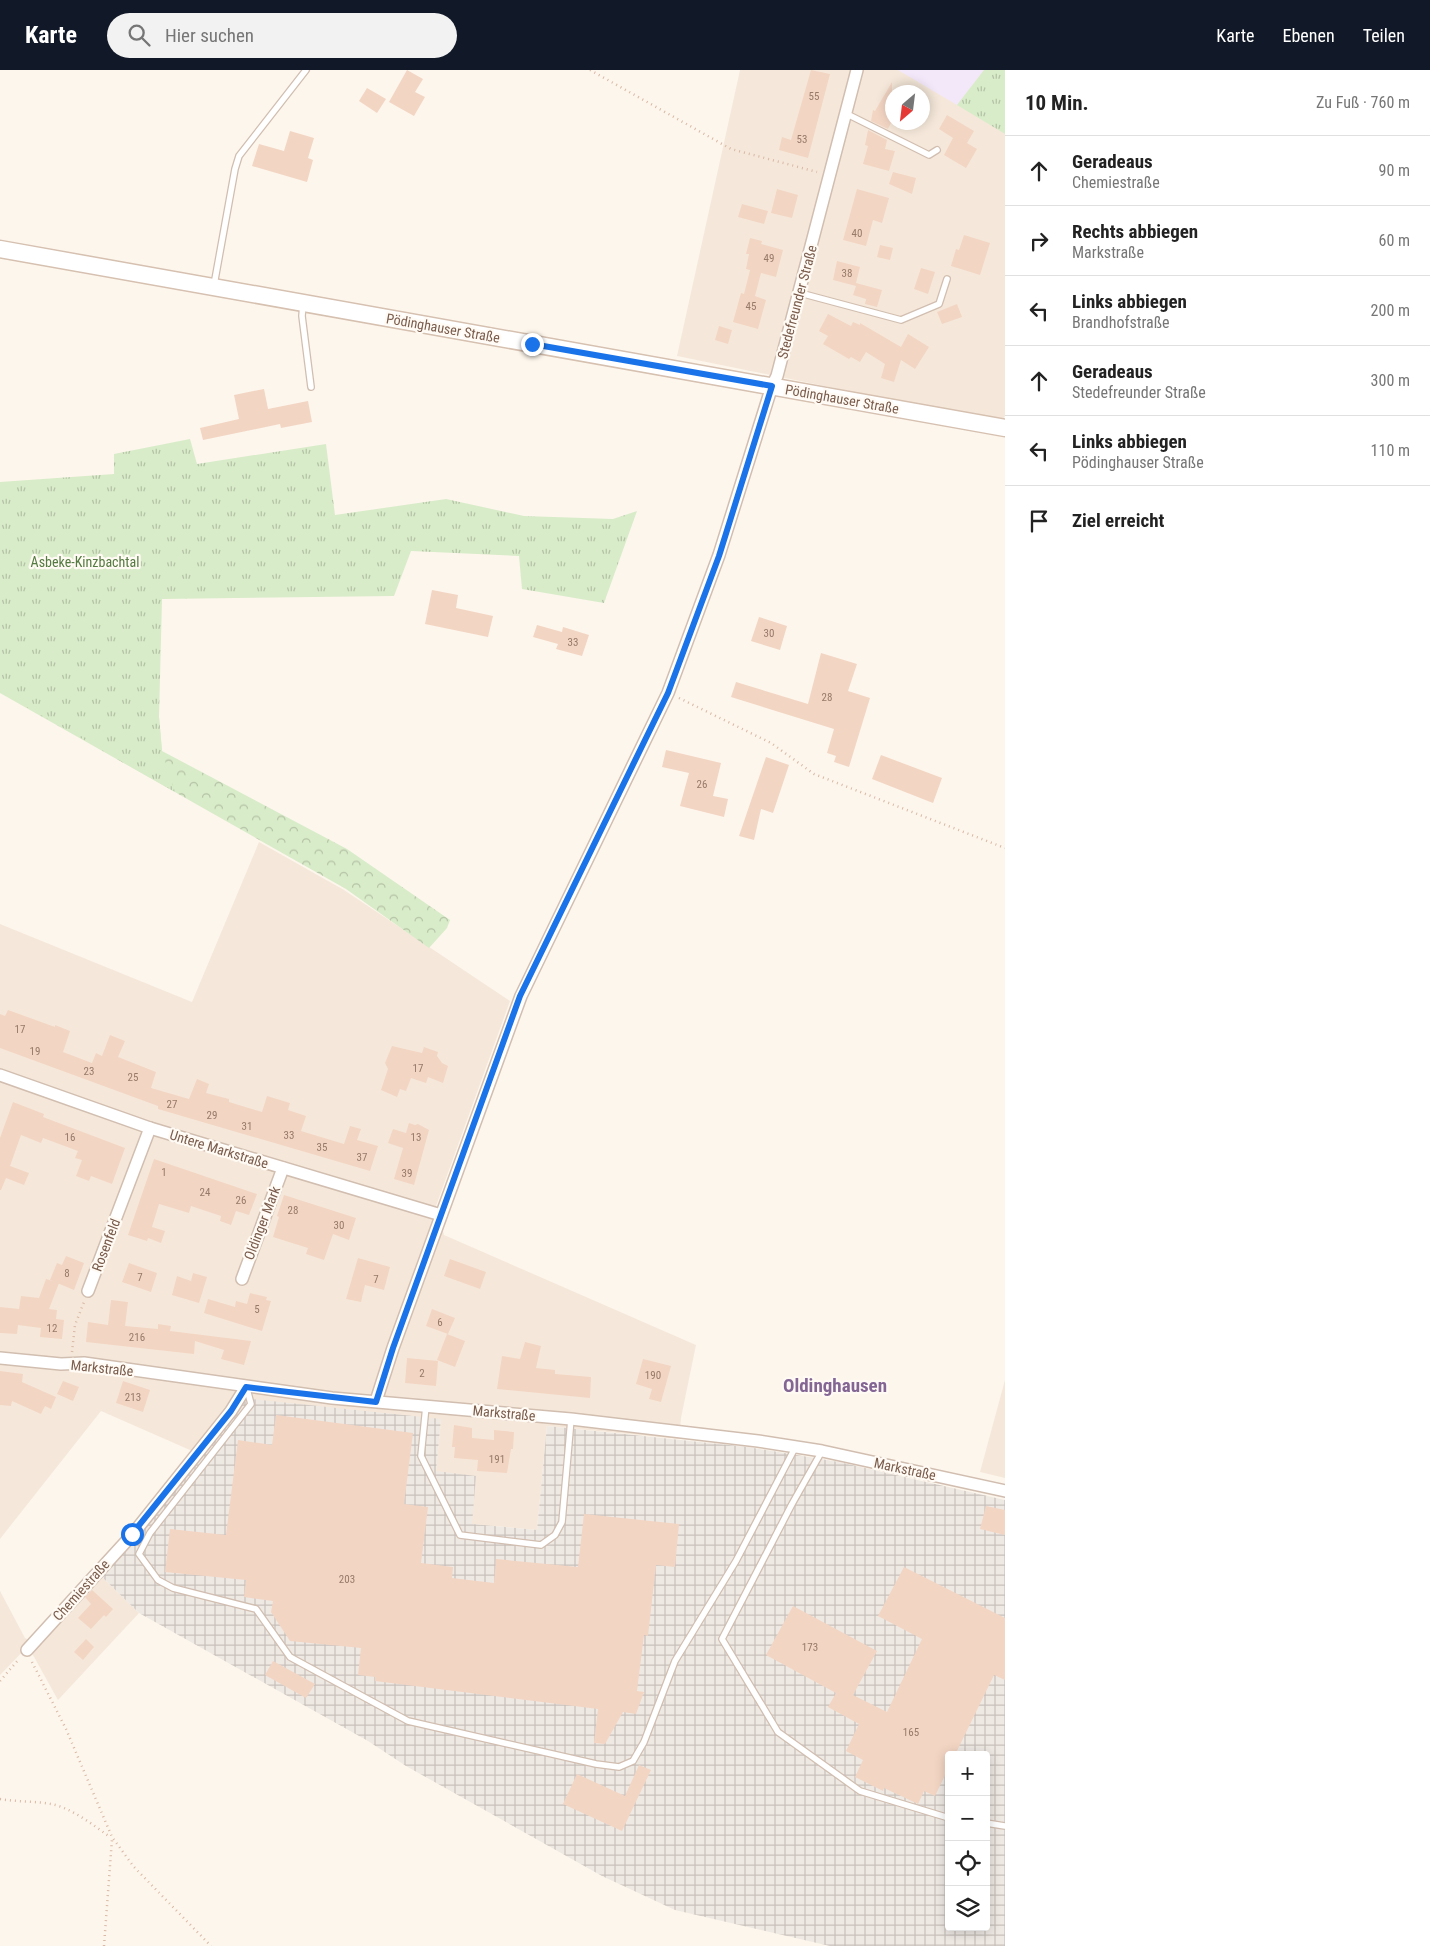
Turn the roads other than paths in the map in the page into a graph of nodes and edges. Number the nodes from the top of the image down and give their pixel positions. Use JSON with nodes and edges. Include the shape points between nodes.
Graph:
{"nodes":[{"id":1,"x":306,"y":70,"type":"edge"},
{"id":2,"x":857,"y":70,"type":"edge"},
{"id":3,"x":847,"y":114,"type":"junction"},
{"id":4,"x":937,"y":150,"type":"dead end"},
{"id":5,"x":0,"y":249,"type":"edge"},
{"id":6,"x":947,"y":279,"type":"dead end"},
{"id":7,"x":214,"y":287,"type":"junction"},
{"id":8,"x":800,"y":293,"type":"junction"},
{"id":9,"x":304,"y":304,"type":"junction"},
{"id":10,"x":772,"y":386,"type":"junction"},
{"id":11,"x":310,"y":387,"type":"dead end"},
{"id":12,"x":1005,"y":428,"type":"edge"},
{"id":13,"x":0,"y":1074,"type":"edge"},
{"id":14,"x":150,"y":1128,"type":"junction"},
{"id":15,"x":283,"y":1168,"type":"junction"},
{"id":16,"x":442,"y":1215,"type":"junction"},
{"id":17,"x":242,"y":1279,"type":"dead end"},
{"id":18,"x":88,"y":1291,"type":"road end"},
{"id":19,"x":0,"y":1358,"type":"edge"},
{"id":20,"x":246,"y":1387,"type":"junction"},
{"id":21,"x":376,"y":1402,"type":"junction"},
{"id":22,"x":426,"y":1406,"type":"junction"},
{"id":23,"x":571,"y":1419,"type":"junction"},
{"id":24,"x":796,"y":1446,"type":"junction"},
{"id":25,"x":822,"y":1451,"type":"junction"},
{"id":26,"x":1005,"y":1491,"type":"edge"},
{"id":27,"x":27,"y":1650,"type":"road end"},
{"id":28,"x":945,"y":1817,"type":"edge"},
{"id":29,"x":990,"y":1824,"type":"edge"},
{"id":30,"x":1004,"y":1825,"type":"edge"}],
"edges":[{"from":1,"to":7,"type":"lane","via":[[239,156]]},
{"from":2,"to":3,"type":"street","name":"Stedefreunder Straße"},
{"from":3,"to":4,"type":"lane","via":[[929,155]]},
{"from":3,"to":8,"type":"street","name":"Stedefreunder Straße"},
{"from":5,"to":7,"type":"street","name":"Pödinghauser Straße"},
{"from":6,"to":8,"type":"lane","via":[[939,304],[901,320]]},
{"from":7,"to":9,"type":"street","name":"Pödinghauser Straße"},
{"from":8,"to":10,"type":"street","name":"Stedefreunder Straße"},
{"from":9,"to":10,"type":"street","name":"Pödinghauser Straße"},
{"from":9,"to":11,"type":"lane","via":[[302,316]]},
{"from":10,"to":12,"type":"street","name":"Pödinghauser Straße"},
{"from":10,"to":16,"type":"street","name":"Stedefreunder Straße","via":[[719,556],[668,693],[520,996]]},
{"from":13,"to":14,"type":"street","name":"Untere Markstraße"},
{"from":14,"to":15,"type":"street","name":"Untere Markstraße"},
{"from":14,"to":18,"type":"street","name":"Rosenfeld"},
{"from":15,"to":16,"type":"street","name":"Untere Markstraße"},
{"from":15,"to":17,"type":"street","name":"Oldinger Mark"},
{"from":16,"to":21,"type":"street","name":"Stedefreunder Straße"},
{"from":19,"to":20,"type":"street","name":"Markstraße","via":[[84,1364]]},
{"from":20,"to":21,"type":"street","name":"Markstraße"},
{"from":20,"to":24,"type":"lane","via":[[251,1404],[150,1533],[139,1554],[158,1580],[173,1588],[256,1609],[290,1657],[408,1721],[619,1767],[633,1761],[644,1742],[675,1661],[736,1561]]},
{"from":20,"to":27,"type":"street","name":"Chemiestraße","via":[[231,1411],[132,1534]]},
{"from":21,"to":22,"type":"street","name":"Markstraße"},
{"from":22,"to":23,"type":"street","name":"Markstraße"},
{"from":22,"to":23,"type":"lane","via":[[421,1456],[460,1535],[541,1545],[555,1535],[562,1522]]},
{"from":23,"to":24,"type":"street","name":"Markstraße"},
{"from":24,"to":25,"type":"street","name":"Markstraße"},
{"from":25,"to":26,"type":"street","name":"Markstraße"},
{"from":25,"to":28,"type":"lane","via":[[722,1639],[778,1732],[860,1792]]},
{"from":29,"to":30,"type":"lane"}]}
